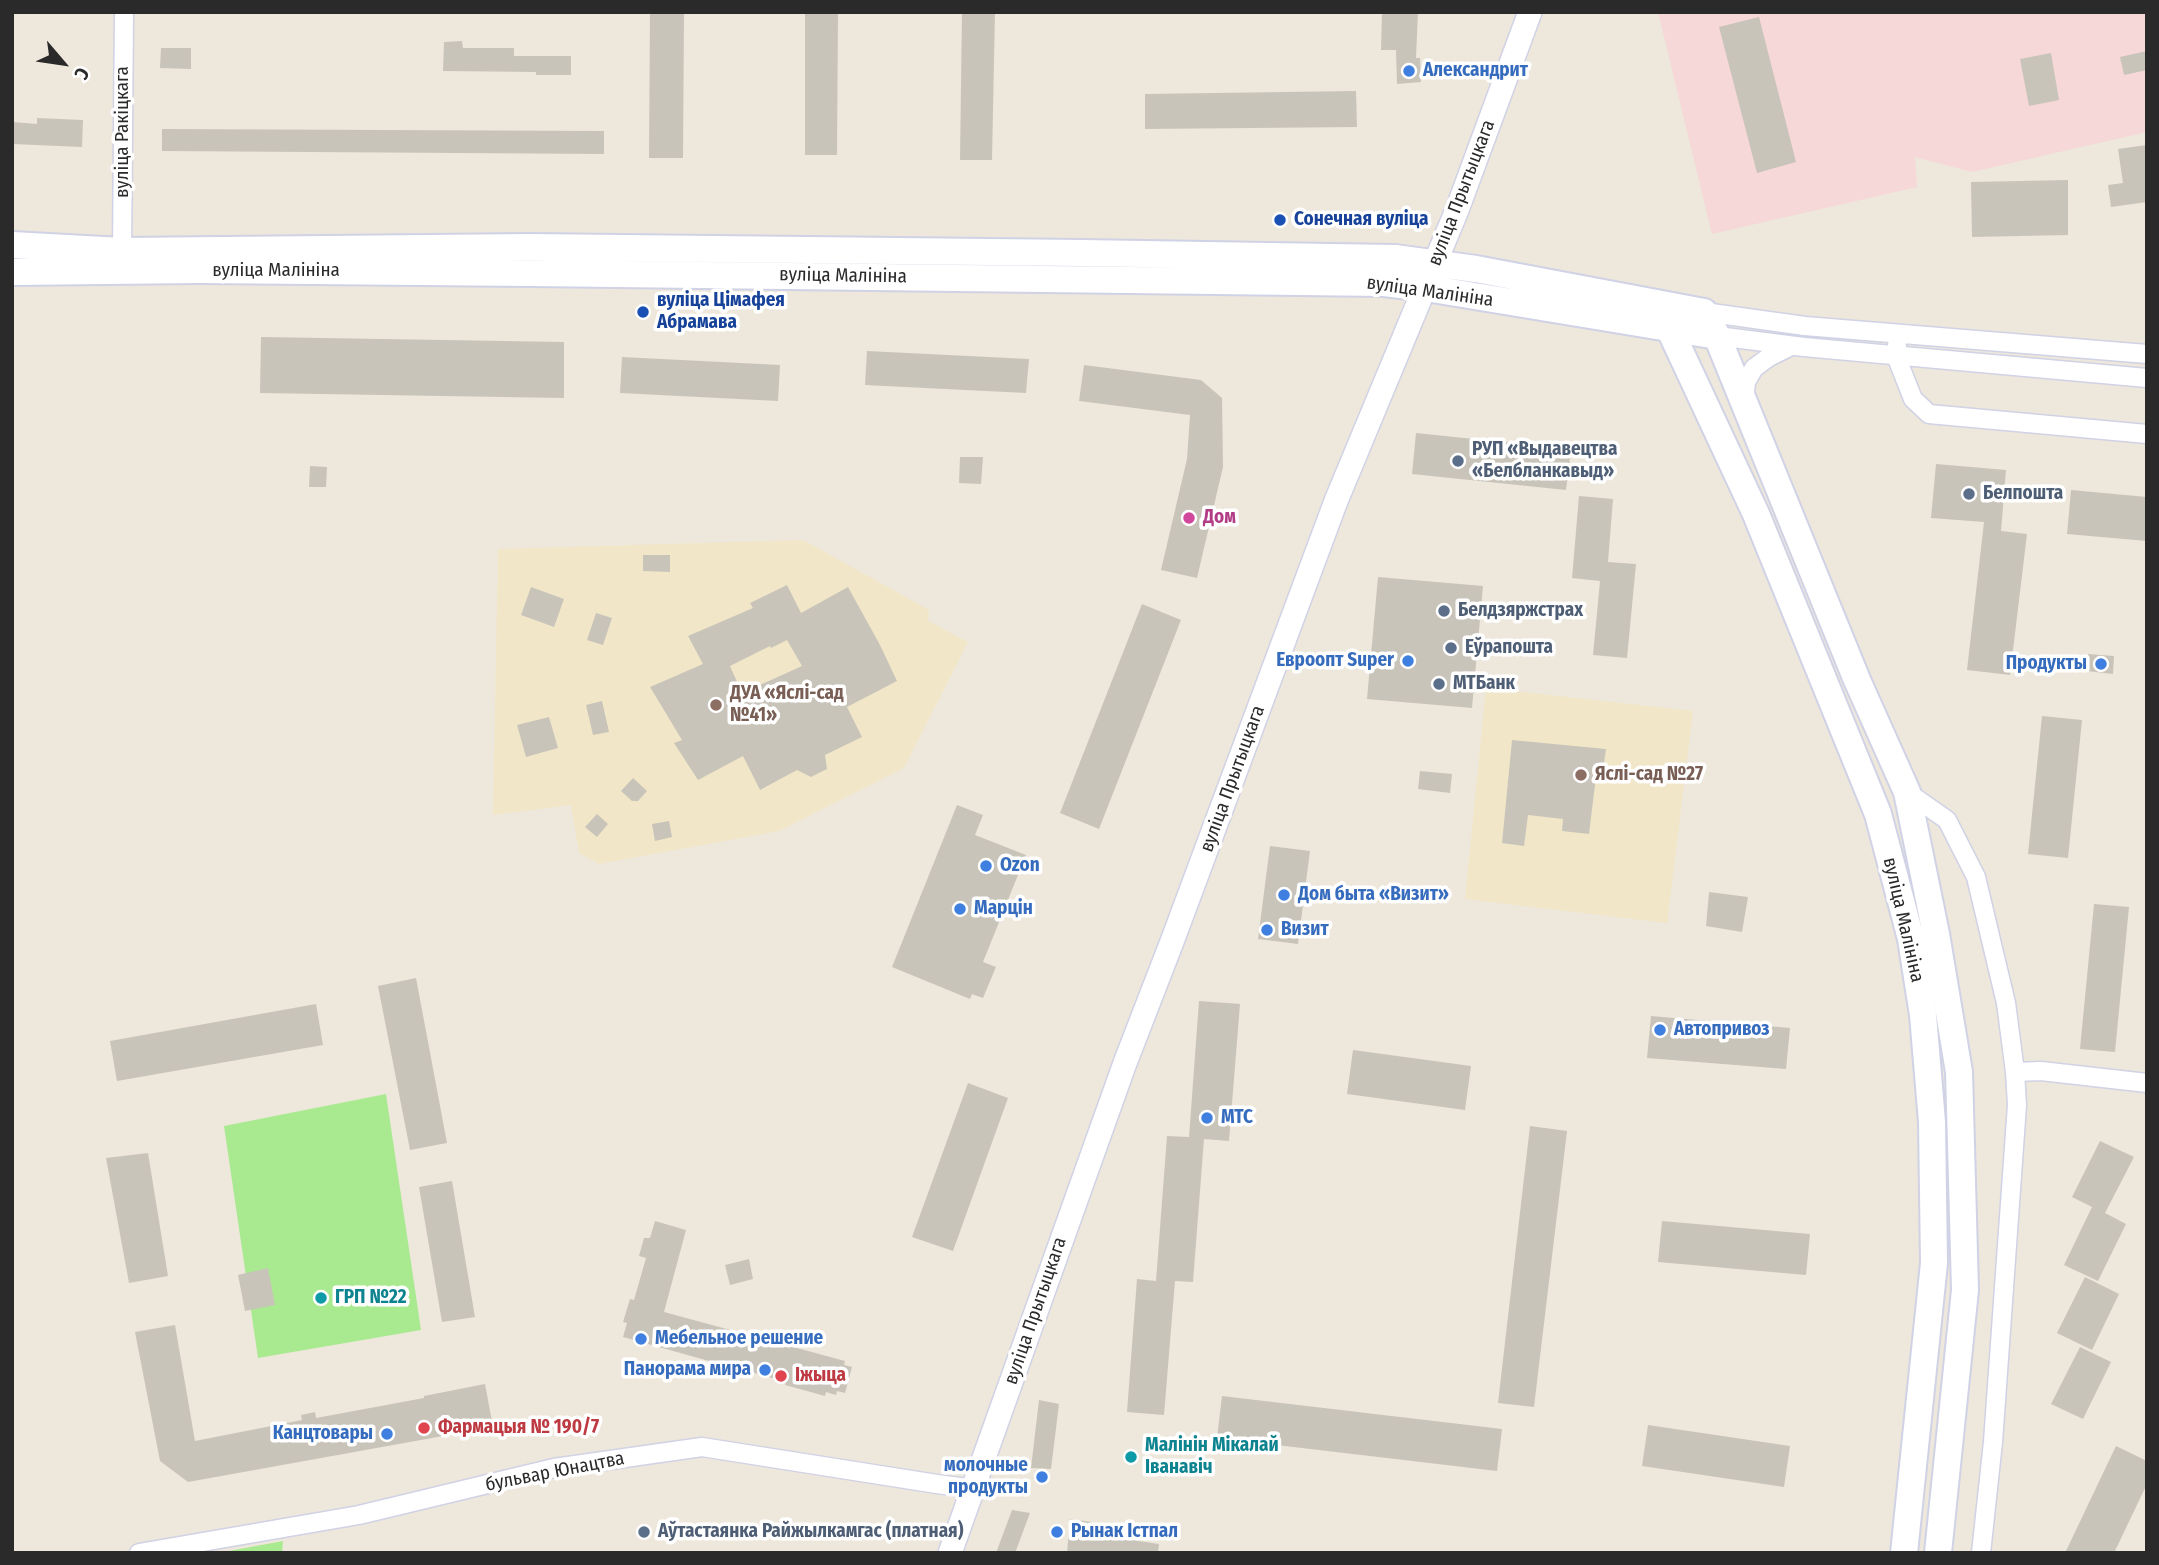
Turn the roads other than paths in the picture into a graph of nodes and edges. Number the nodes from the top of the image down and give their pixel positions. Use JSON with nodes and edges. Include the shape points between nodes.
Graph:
{"nodes":[{"id":1,"x":124,"y":12,"type":"edge"},
{"id":2,"x":1530,"y":12,"type":"edge"},
{"id":3,"x":12,"y":245,"type":"edge"},
{"id":4,"x":122,"y":251,"type":"junction"},
{"id":5,"x":12,"y":272,"type":"edge"},
{"id":6,"x":1430,"y":276,"type":"junction"},
{"id":7,"x":1658,"y":303,"type":"junction"},
{"id":8,"x":1704,"y":312,"type":"junction"},
{"id":9,"x":1670,"y":330,"type":"junction"},
{"id":10,"x":1898,"y":333,"type":"junction"},
{"id":11,"x":1717,"y":337,"type":"junction"},
{"id":12,"x":1791,"y":346,"type":"junction"},
{"id":13,"x":2147,"y":354,"type":"edge"},
{"id":14,"x":1896,"y":356,"type":"junction"},
{"id":15,"x":2147,"y":378,"type":"edge"},
{"id":16,"x":1744,"y":401,"type":"junction"},
{"id":17,"x":2147,"y":434,"type":"edge"},
{"id":18,"x":1907,"y":792,"type":"junction"},
{"id":19,"x":2015,"y":1072,"type":"junction"},
{"id":20,"x":2147,"y":1083,"type":"edge"},
{"id":21,"x":974,"y":1489,"type":"junction"},
{"id":22,"x":139,"y":1553,"type":"edge"},
{"id":23,"x":950,"y":1553,"type":"edge"},
{"id":24,"x":1903,"y":1553,"type":"edge"},
{"id":25,"x":1938,"y":1553,"type":"edge"},
{"id":26,"x":1980,"y":1553,"type":"edge"}],
"edges":[{"from":1,"to":4,"type":"street","name":"вуліца Ракіцкага"},
{"from":2,"to":6,"type":"street","name":"вуліца Прытыцкага"},
{"from":3,"to":4,"type":"main road","name":"вуліца Малініна"},
{"from":4,"to":6,"type":"main road","name":"вуліца Малініна","via":[[585,247],[1395,258]]},
{"from":5,"to":6,"type":"main road","name":"вуліца Малініна","via":[[1384,283]]},
{"from":6,"to":7,"type":"main road","name":"вуліца Малініна","via":[[1476,268]]},
{"from":6,"to":9,"type":"main road","name":"вуліца Малініна"},
{"from":6,"to":21,"type":"street","name":"вуліца Прытыцкага","via":[[1336,501],[1125,1063]]},
{"from":7,"to":8,"type":"main road","name":"вуліца Малініна"},
{"from":7,"to":9,"type":"main road","name":"вуліца Малініна"},
{"from":8,"to":10,"type":"street"},
{"from":8,"to":11,"type":"main road","name":"вуліца Малініна"},
{"from":9,"to":11,"type":"main road","name":"вуліца Малініна"},
{"from":9,"to":24,"type":"main road","name":"вуліца Малініна","via":[[1756,514],[1878,814],[1911,939],[1932,1122],[1934,1264]]},
{"from":10,"to":13,"type":"street"},
{"from":10,"to":14,"type":"street"},
{"from":11,"to":12,"type":"street"},
{"from":11,"to":16,"type":"main road","name":"вуліца Малініна"},
{"from":12,"to":14,"type":"street"},
{"from":12,"to":16,"type":"street","via":[[1754,368],[1746,382]]},
{"from":14,"to":15,"type":"street"},
{"from":14,"to":17,"type":"street","via":[[1913,399],[1929,414]]},
{"from":16,"to":18,"type":"main road","name":"вуліца Малініна"},
{"from":18,"to":19,"type":"street","via":[[1947,820],[1976,877],[2006,1003]]},
{"from":18,"to":25,"type":"main road","name":"вуліца Малініна","via":[[1959,1072],[1965,1290]]},
{"from":19,"to":20,"type":"street"},
{"from":19,"to":26,"type":"street","via":[[2017,1105],[1994,1428]]},
{"from":21,"to":22,"type":"street","name":"бульвар Юнацтва","via":[[702,1447],[554,1468],[359,1515]]},
{"from":21,"to":23,"type":"street","name":"вуліца Прытыцкага"}]}
